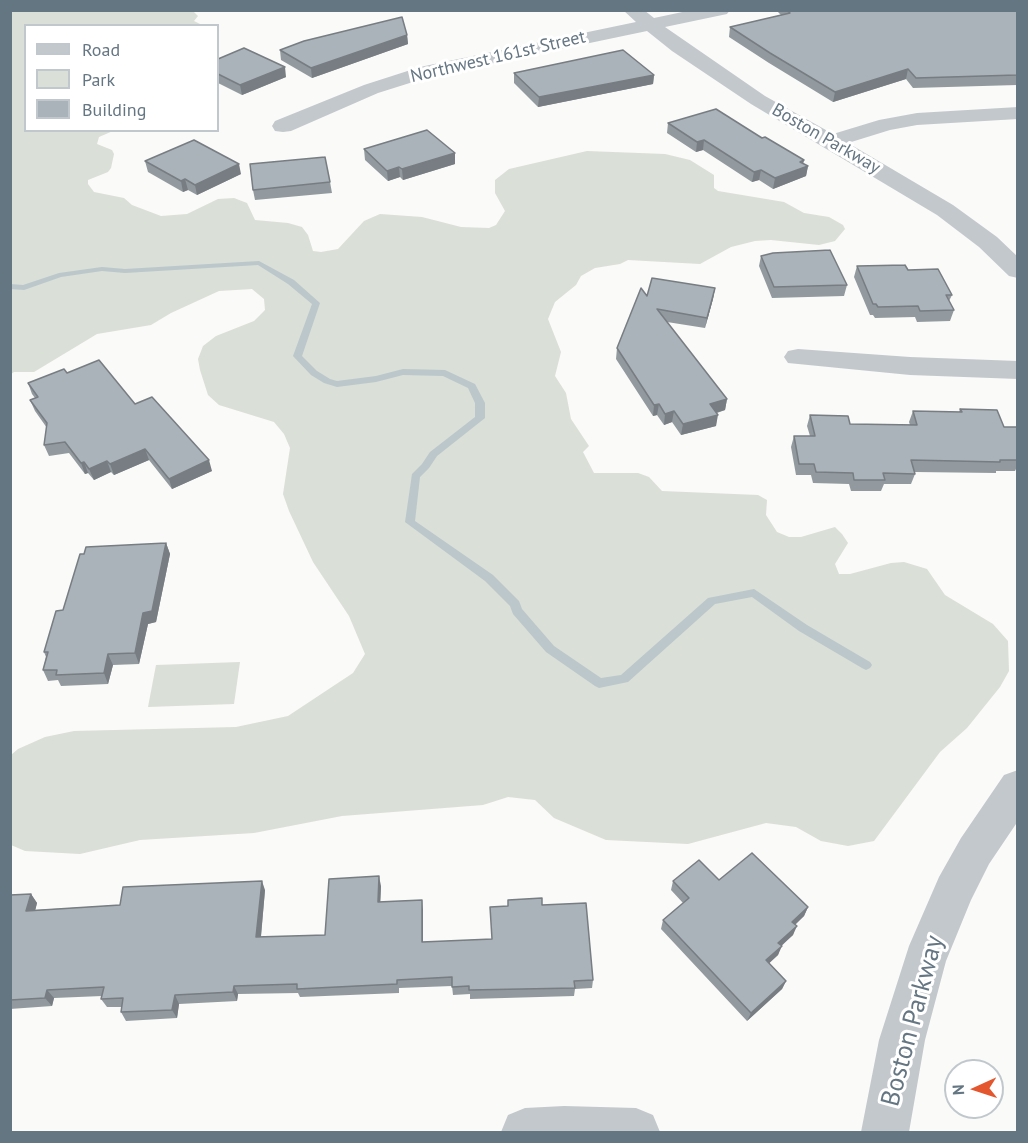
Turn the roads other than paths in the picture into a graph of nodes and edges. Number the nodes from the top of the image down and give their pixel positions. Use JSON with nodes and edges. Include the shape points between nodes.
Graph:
{"nodes":[{"id":1,"x":632,"y":10,"type":"edge"},
{"id":2,"x":721,"y":10,"type":"edge"},
{"id":3,"x":650,"y":25,"type":"junction"},
{"id":4,"x":1017,"y":113,"type":"edge"},
{"id":5,"x":283,"y":126,"type":"dead end"},
{"id":6,"x":830,"y":142,"type":"junction"},
{"id":7,"x":1017,"y":271,"type":"edge"},
{"id":8,"x":798,"y":357,"type":"dead end"},
{"id":9,"x":1017,"y":370,"type":"edge"},
{"id":10,"x":1017,"y":787,"type":"edge"},
{"id":11,"x":525,"y":1132,"type":"edge"},
{"id":12,"x":636,"y":1132,"type":"edge"},
{"id":13,"x":885,"y":1132,"type":"edge"}],
"edges":[{"from":1,"to":3,"type":"street","name":"Boston Parkway"},
{"from":2,"to":3,"type":"street","name":"Northwest 161st Street"},
{"from":3,"to":5,"type":"street","name":"Northwest 161st Street","via":[[427,71],[371,89]]},
{"from":3,"to":6,"type":"street","name":"Boston Parkway","via":[[758,100]]},
{"from":4,"to":6,"type":"street","via":[[917,119],[886,124]]},
{"from":6,"to":7,"type":"street","name":"Boston Parkway","via":[[945,210],[988,242]]},
{"from":8,"to":9,"type":"street"},
{"from":10,"to":13,"type":"street","name":"Boston Parkway","via":[[975,851],[924,961],[902,1041]]},
{"from":11,"to":12,"type":"street"}]}
